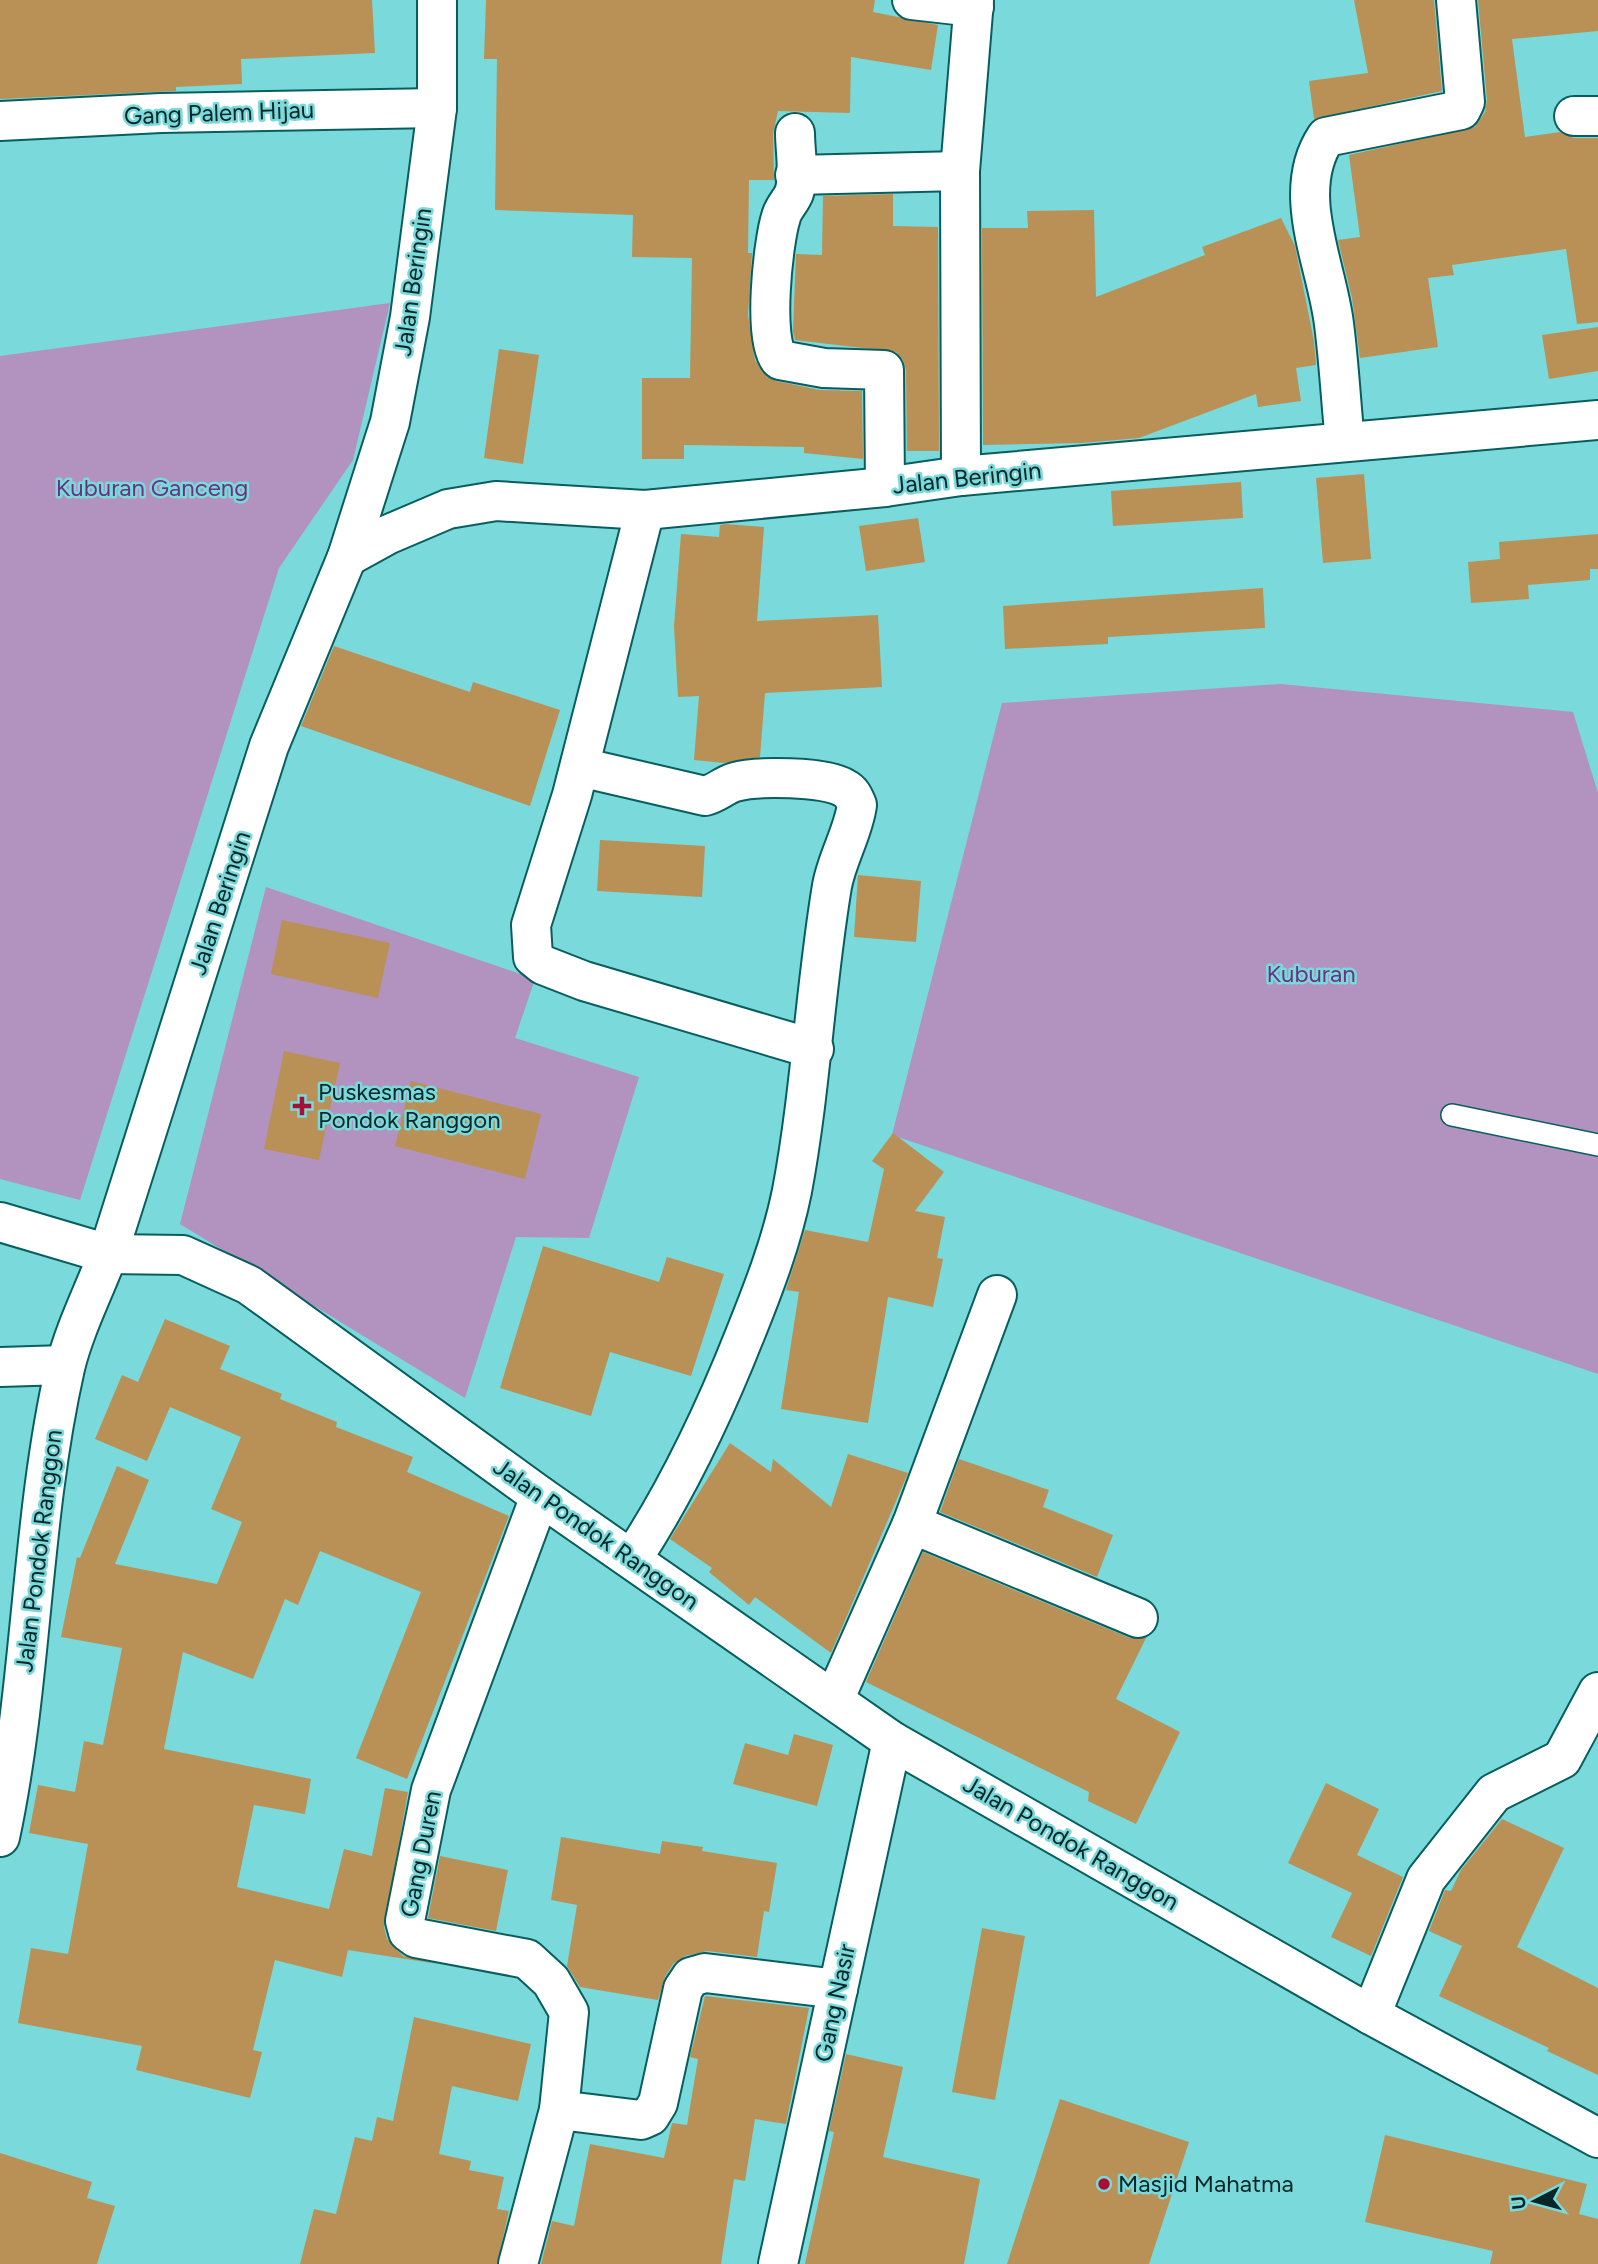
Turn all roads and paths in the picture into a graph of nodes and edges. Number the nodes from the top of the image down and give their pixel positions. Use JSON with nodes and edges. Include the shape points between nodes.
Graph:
{"nodes":[{"id":1,"x":437,"y":0,"type":"edge"},
{"id":2,"x":912,"y":0,"type":"edge"},
{"id":3,"x":1456,"y":0,"type":"edge"},
{"id":4,"x":974,"y":4,"type":"edge"},
{"id":5,"x":437,"y":108,"type":"junction"},
{"id":6,"x":0,"y":121,"type":"edge"},
{"id":7,"x":795,"y":133,"type":"dead end"},
{"id":8,"x":960,"y":171,"type":"junction"},
{"id":9,"x":795,"y":175,"type":"junction"},
{"id":10,"x":1598,"y":420,"type":"edge"},
{"id":11,"x":1345,"y":442,"type":"junction"},
{"id":12,"x":961,"y":476,"type":"junction"},
{"id":13,"x":885,"y":487,"type":"junction"},
{"id":14,"x":645,"y":510,"type":"junction"},
{"id":15,"x":347,"y":557,"type":"junction"},
{"id":16,"x":580,"y":767,"type":"junction"},
{"id":17,"x":814,"y":1049,"type":"junction"},
{"id":18,"x":1452,"y":1115,"type":"dead end"},
{"id":19,"x":1598,"y":1144,"type":"edge"},
{"id":20,"x":0,"y":1222,"type":"edge"},
{"id":21,"x":108,"y":1254,"type":"junction"},
{"id":22,"x":997,"y":1295,"type":"dead end"},
{"id":23,"x":65,"y":1365,"type":"junction"},
{"id":24,"x":0,"y":1367,"type":"edge"},
{"id":25,"x":540,"y":1496,"type":"junction"},
{"id":26,"x":912,"y":1524,"type":"junction"},
{"id":27,"x":632,"y":1559,"type":"junction"},
{"id":28,"x":1138,"y":1618,"type":"dead end"},
{"id":29,"x":1598,"y":1692,"type":"edge"},
{"id":30,"x":834,"y":1700,"type":"junction"},
{"id":31,"x":892,"y":1741,"type":"junction"},
{"id":32,"x":0,"y":1838,"type":"edge"},
{"id":33,"x":838,"y":1989,"type":"junction"},
{"id":34,"x":1371,"y":2015,"type":"junction"},
{"id":35,"x":559,"y":2110,"type":"junction"},
{"id":36,"x":1598,"y":2138,"type":"edge"},
{"id":37,"x":518,"y":2264,"type":"edge"},
{"id":38,"x":778,"y":2264,"type":"edge"}],
"edges":[{"from":1,"to":5,"type":"street","name":"Jalan Beringin"},
{"from":2,"to":4,"type":"street"},
{"from":3,"to":11,"type":"street","via":[[1465,102],[1461,110],[1326,137],[1316,152],[1310,212],[1334,322]]},
{"from":4,"to":8,"type":"street"},
{"from":5,"to":6,"type":"street","name":"Gang Palem Hijau"},
{"from":5,"to":15,"type":"street","name":"Jalan Beringin","via":[[410,317],[390,422]]},
{"from":7,"to":9,"type":"street"},
{"from":8,"to":9,"type":"street"},
{"from":8,"to":12,"type":"street"},
{"from":9,"to":13,"type":"street","via":[[794,192],[780,217],[777,239],[771,292],[772,348],[780,360],[798,365],[884,370]]},
{"from":10,"to":11,"type":"street","name":"Jalan Beringin"},
{"from":11,"to":12,"type":"street","name":"Jalan Beringin"},
{"from":12,"to":13,"type":"street","name":"Jalan Beringin"},
{"from":13,"to":14,"type":"street","name":"Jalan Beringin"},
{"from":14,"to":15,"type":"street","name":"Jalan Beringin","via":[[496,501],[447,509]]},
{"from":14,"to":16,"type":"street"},
{"from":15,"to":21,"type":"street","name":"Jalan Beringin","via":[[269,747]]},
{"from":16,"to":17,"type":"street","via":[[531,925],[533,957],[584,981]]},
{"from":16,"to":17,"type":"street","via":[[705,796],[749,779],[827,782],[853,795],[857,805],[854,822],[833,883],[816,996]]},
{"from":17,"to":27,"type":"street","via":[[791,1194],[765,1284],[690,1461]]},
{"from":18,"to":19,"type":"lane"},
{"from":20,"to":21,"type":"street"},
{"from":21,"to":23,"type":"street","name":"Jalan Pondok Ranggon"},
{"from":21,"to":25,"type":"street","name":"Jalan Pondok Ranggon","via":[[183,1255],[249,1285]]},
{"from":22,"to":26,"type":"street"},
{"from":23,"to":24,"type":"street"},
{"from":23,"to":32,"type":"street","name":"Jalan Pondok Ranggon","via":[[40,1505],[13,1778]]},
{"from":25,"to":27,"type":"street","name":"Jalan Pondok Ranggon"},
{"from":25,"to":35,"type":"street","name":"Gang Duren","via":[[431,1790],[405,1921],[416,1938],[527,1959],[551,1981],[569,2012]]},
{"from":26,"to":28,"type":"street"},
{"from":26,"to":30,"type":"street"},
{"from":27,"to":30,"type":"street","name":"Jalan Pondok Ranggon"},
{"from":29,"to":34,"type":"street","via":[[1562,1759],[1494,1793],[1426,1879]]},
{"from":30,"to":31,"type":"street","name":"Jalan Pondok Ranggon"},
{"from":31,"to":33,"type":"street","name":"Gang Nasir"},
{"from":31,"to":34,"type":"street","name":"Jalan Pondok Ranggon"},
{"from":33,"to":35,"type":"street","via":[[705,1973],[691,1977],[683,1989],[658,2103],[650,2116],[641,2120]]},
{"from":33,"to":38,"type":"street","name":"Gang Nasir"},
{"from":34,"to":36,"type":"street","name":"Jalan Pondok Ranggon"},
{"from":35,"to":37,"type":"street","name":"Gang Duren"}]}
